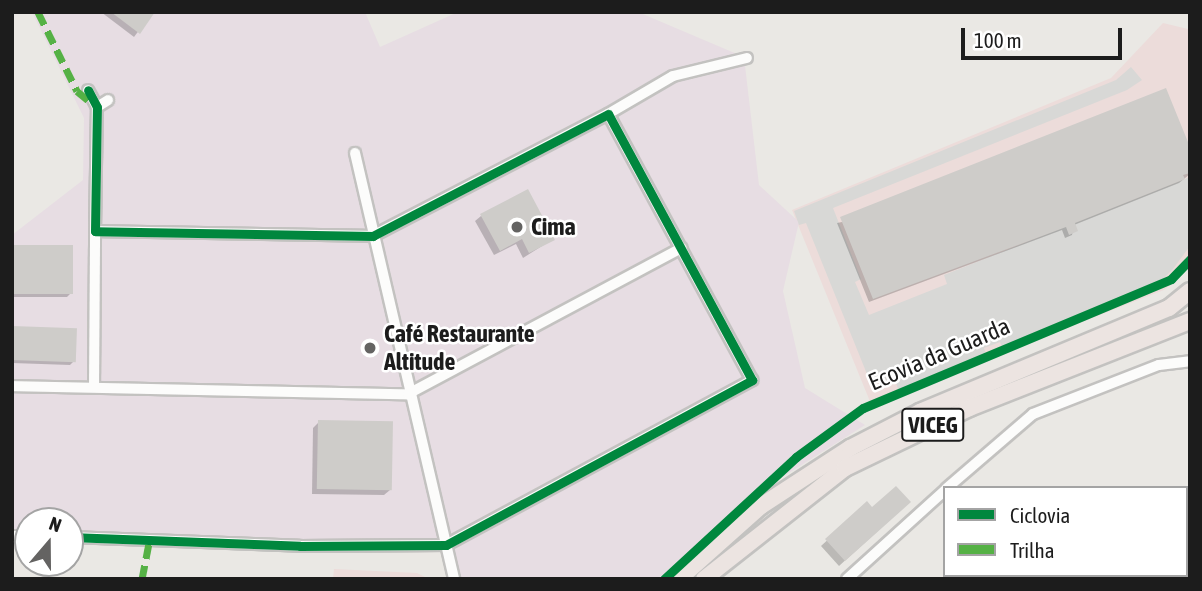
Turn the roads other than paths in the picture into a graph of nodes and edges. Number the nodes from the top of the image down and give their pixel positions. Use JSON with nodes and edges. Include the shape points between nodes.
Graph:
{"nodes":[{"id":1,"x":747,"y":58,"type":"dead end"},
{"id":2,"x":88,"y":90,"type":"dead end"},
{"id":3,"x":108,"y":100,"type":"dead end"},
{"id":4,"x":97,"y":107,"type":"junction"},
{"id":5,"x":608,"y":114,"type":"junction"},
{"id":6,"x":355,"y":153,"type":"dead end"},
{"id":7,"x":95,"y":231,"type":"junction"},
{"id":8,"x":373,"y":236,"type":"junction"},
{"id":9,"x":681,"y":248,"type":"junction"},
{"id":10,"x":1190,"y":291,"type":"edge"},
{"id":11,"x":1190,"y":321,"type":"edge"},
{"id":12,"x":1190,"y":361,"type":"edge"},
{"id":13,"x":12,"y":386,"type":"edge"},
{"id":14,"x":94,"y":387,"type":"junction"},
{"id":15,"x":408,"y":394,"type":"junction"},
{"id":16,"x":949,"y":486,"type":"edge"},
{"id":17,"x":943,"y":492,"type":"edge"},
{"id":18,"x":84,"y":538,"type":"edge"},
{"id":19,"x":446,"y":545,"type":"junction"},
{"id":20,"x":454,"y":579,"type":"edge"},
{"id":21,"x":679,"y":579,"type":"edge"},
{"id":22,"x":704,"y":579,"type":"edge"},
{"id":23,"x":847,"y":579,"type":"edge"}],
"edges":[{"from":1,"to":5,"type":"street","via":[[673,76]]},
{"from":2,"to":4,"type":"street"},
{"from":3,"to":4,"type":"street"},
{"from":4,"to":7,"type":"street"},
{"from":5,"to":8,"type":"street"},
{"from":5,"to":9,"type":"street"},
{"from":6,"to":8,"type":"street"},
{"from":7,"to":8,"type":"street"},
{"from":7,"to":14,"type":"street"},
{"from":8,"to":15,"type":"street"},
{"from":9,"to":15,"type":"street"},
{"from":9,"to":19,"type":"street","via":[[752,380]]},
{"from":10,"to":21,"type":"highway","number":"VICEG","via":[[1169,308],[920,412],[850,448],[761,506]]},
{"from":11,"to":22,"type":"highway","number":"VICEG","via":[[969,408],[845,468]]},
{"from":12,"to":16,"type":"street","via":[[1159,365],[1032,414]]},
{"from":13,"to":14,"type":"street"},
{"from":14,"to":15,"type":"street"},
{"from":15,"to":19,"type":"street"},
{"from":17,"to":23,"type":"street"},
{"from":18,"to":19,"type":"street","via":[[300,546]]},
{"from":19,"to":20,"type":"street"}]}
